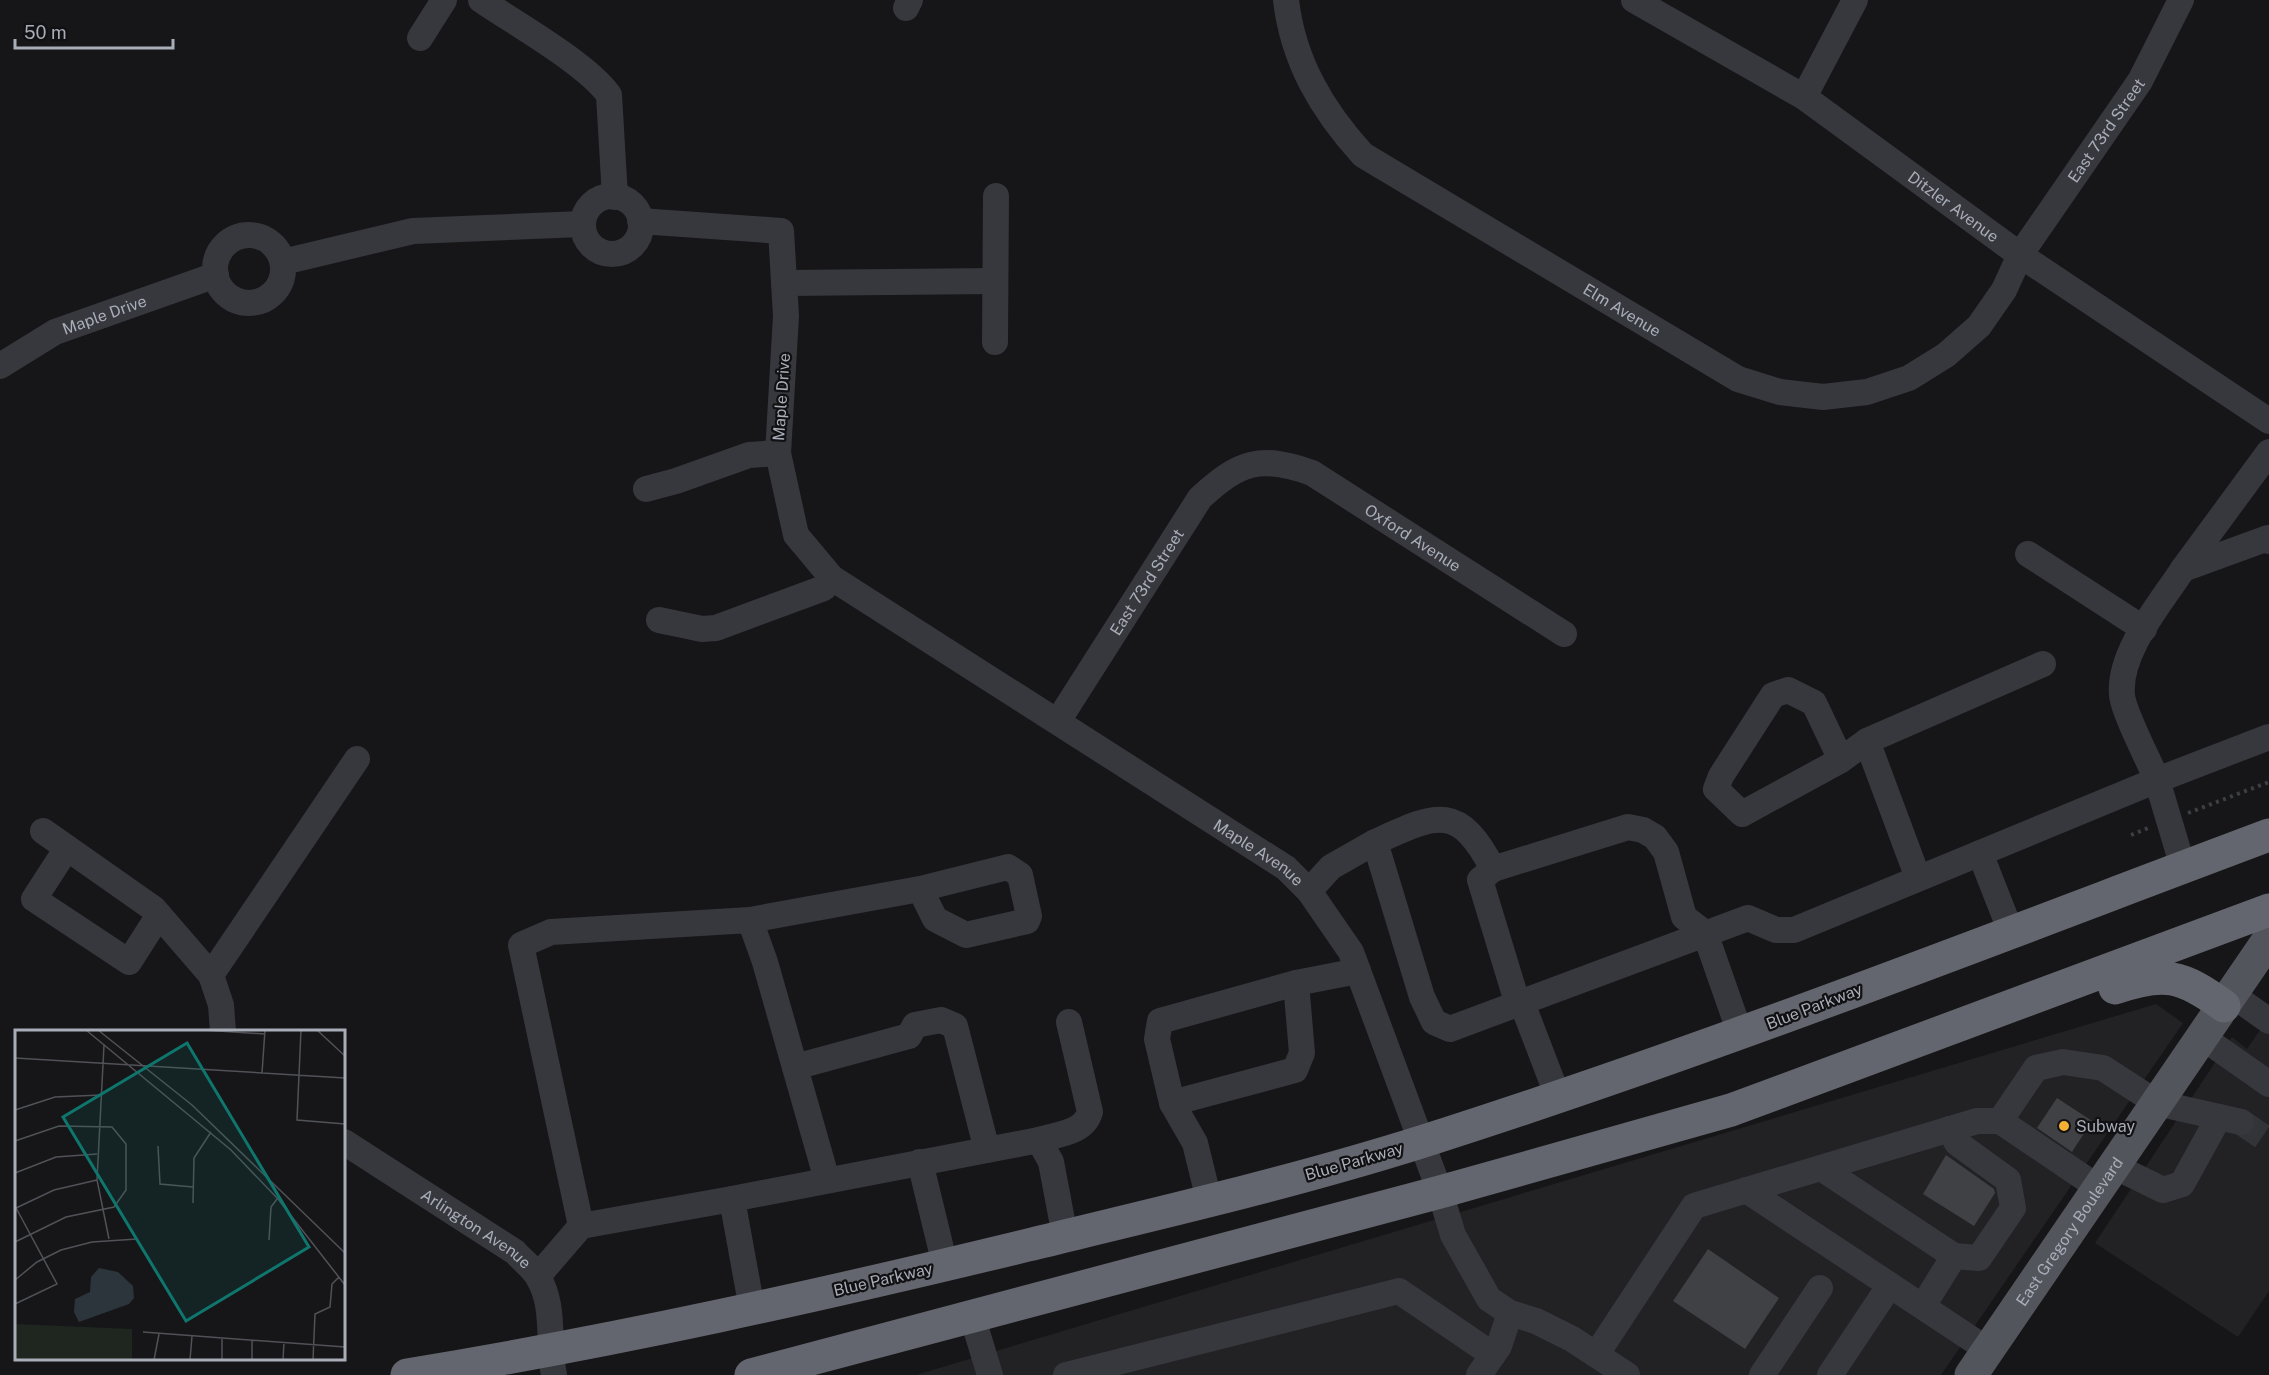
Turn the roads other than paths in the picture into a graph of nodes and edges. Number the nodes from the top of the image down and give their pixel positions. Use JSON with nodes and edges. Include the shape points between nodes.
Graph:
{"nodes":[{"id":1,"x":444,"y":0,"type":"edge"},
{"id":2,"x":481,"y":0,"type":"edge"},
{"id":3,"x":1286,"y":0,"type":"edge"},
{"id":4,"x":1634,"y":0,"type":"edge"},
{"id":5,"x":1856,"y":0,"type":"edge"},
{"id":6,"x":2181,"y":0,"type":"edge"},
{"id":7,"x":420,"y":38,"type":"dead end"},
{"id":8,"x":1804,"y":97,"type":"junction"},
{"id":9,"x":996,"y":196,"type":"dead end"},
{"id":10,"x":615,"y":197,"type":"junction"},
{"id":11,"x":640,"y":221,"type":"junction"},
{"id":12,"x":582,"y":224,"type":"junction"},
{"id":13,"x":2020,"y":255,"type":"junction"},
{"id":14,"x":283,"y":262,"type":"junction"},
{"id":15,"x":216,"y":275,"type":"junction"},
{"id":16,"x":995,"y":280,"type":"junction"},
{"id":17,"x":784,"y":283,"type":"junction"},
{"id":18,"x":995,"y":342,"type":"dead end"},
{"id":19,"x":0,"y":366,"type":"edge"},
{"id":20,"x":2266,"y":412,"type":"edge"},
{"id":21,"x":2269,"y":452,"type":"edge"},
{"id":22,"x":778,"y":453,"type":"junction"},
{"id":23,"x":1255,"y":464,"type":"joint"},
{"id":24,"x":646,"y":489,"type":"dead end"},
{"id":25,"x":2269,"y":541,"type":"edge"},
{"id":26,"x":2028,"y":554,"type":"dead end"},
{"id":27,"x":2183,"y":569,"type":"junction"},
{"id":28,"x":832,"y":578,"type":"junction"},
{"id":29,"x":659,"y":620,"type":"dead end"},
{"id":30,"x":2144,"y":628,"type":"junction"},
{"id":31,"x":1564,"y":634,"type":"dead end"},
{"id":32,"x":926,"y":638,"type":"joint"},
{"id":33,"x":2043,"y":664,"type":"dead end"},
{"id":34,"x":1058,"y":721,"type":"junction"},
{"id":35,"x":2269,"y":736,"type":"edge"},
{"id":36,"x":1868,"y":741,"type":"junction"},
{"id":37,"x":357,"y":759,"type":"dead end"},
{"id":38,"x":1841,"y":760,"type":"junction"},
{"id":39,"x":2157,"y":780,"type":"junction"},
{"id":40,"x":43,"y":831,"type":"dead end"},
{"id":41,"x":2269,"y":835,"type":"edge"},
{"id":42,"x":1375,"y":842,"type":"junction"},
{"id":43,"x":67,"y":848,"type":"junction"},
{"id":44,"x":1980,"y":853,"type":"junction"},
{"id":45,"x":2183,"y":867,"type":"junction"},
{"id":46,"x":1492,"y":869,"type":"junction"},
{"id":47,"x":1918,"y":878,"type":"junction"},
{"id":48,"x":920,"y":889,"type":"dead end"},
{"id":49,"x":1309,"y":891,"type":"junction"},
{"id":50,"x":2269,"y":910,"type":"edge"},
{"id":51,"x":159,"y":915,"type":"junction"},
{"id":52,"x":750,"y":920,"type":"junction"},
{"id":53,"x":2012,"y":932,"type":"junction"},
{"id":54,"x":1705,"y":933,"type":"junction"},
{"id":55,"x":2269,"y":939,"type":"edge"},
{"id":56,"x":1358,"y":971,"type":"junction"},
{"id":57,"x":212,"y":975,"type":"junction"},
{"id":58,"x":1296,"y":983,"type":"junction"},
{"id":59,"x":2228,"y":1000,"type":"junction"},
{"id":60,"x":1520,"y":1004,"type":"junction"},
{"id":61,"x":1971,"y":1021,"type":"junction"},
{"id":62,"x":2269,"y":1021,"type":"edge"},
{"id":63,"x":1069,"y":1022,"type":"dead end"},
{"id":64,"x":223,"y":1030,"type":"edge"},
{"id":65,"x":1740,"y":1033,"type":"junction"},
{"id":66,"x":2202,"y":1038,"type":"junction"},
{"id":67,"x":795,"y":1067,"type":"junction"},
{"id":68,"x":2269,"y":1084,"type":"edge"},
{"id":69,"x":1558,"y":1097,"type":"junction"},
{"id":70,"x":1172,"y":1103,"type":"junction"},
{"id":71,"x":2157,"y":1103,"type":"junction"},
{"id":72,"x":2000,"y":1120,"type":"junction"},
{"id":73,"x":1950,"y":1129,"type":"junction"},
{"id":74,"x":1039,"y":1140,"type":"junction"},
{"id":75,"x":1421,"y":1142,"type":"junction"},
{"id":76,"x":345,"y":1143,"type":"edge"},
{"id":77,"x":987,"y":1150,"type":"junction"},
{"id":78,"x":920,"y":1162,"type":"junction"},
{"id":79,"x":1821,"y":1168,"type":"junction"},
{"id":80,"x":2106,"y":1177,"type":"junction"},
{"id":81,"x":827,"y":1180,"type":"junction"},
{"id":82,"x":1746,"y":1190,"type":"junction"},
{"id":83,"x":1440,"y":1192,"type":"junction"},
{"id":84,"x":732,"y":1198,"type":"junction"},
{"id":85,"x":1209,"y":1200,"type":"junction"},
{"id":86,"x":581,"y":1226,"type":"junction"},
{"id":87,"x":1065,"y":1236,"type":"junction"},
{"id":88,"x":1954,"y":1256,"type":"junction"},
{"id":89,"x":945,"y":1265,"type":"junction"},
{"id":90,"x":538,"y":1276,"type":"junction"},
{"id":91,"x":1890,"y":1286,"type":"junction"},
{"id":92,"x":1820,"y":1288,"type":"dead end"},
{"id":93,"x":1923,"y":1306,"type":"junction"},
{"id":94,"x":753,"y":1309,"type":"junction"},
{"id":95,"x":1510,"y":1313,"type":"junction"},
{"id":96,"x":972,"y":1316,"type":"junction"},
{"id":97,"x":1596,"y":1355,"type":"junction"},
{"id":98,"x":1980,"y":1362,"type":"edge"},
{"id":99,"x":551,"y":1364,"type":"edge"},
{"id":100,"x":1486,"y":1365,"type":"edge"},
{"id":101,"x":407,"y":1375,"type":"edge"},
{"id":102,"x":751,"y":1375,"type":"edge"},
{"id":103,"x":990,"y":1375,"type":"edge"},
{"id":104,"x":1066,"y":1375,"type":"edge"},
{"id":105,"x":1627,"y":1375,"type":"edge"},
{"id":106,"x":1762,"y":1375,"type":"edge"},
{"id":107,"x":1830,"y":1375,"type":"edge"}],
"edges":[{"from":1,"to":7,"type":"street"},
{"from":2,"to":10,"type":"street","via":[[601,83],[609,96]]},
{"from":3,"to":13,"type":"street","name":"Elm Avenue","via":[[1298,54],[1312,87],[1335,124],[1363,155],[1738,379],[1780,392],[1823,397],[1867,392],[1909,378],[1946,356],[1979,326],[2004,290]]},
{"from":4,"to":8,"type":"street","name":"Ditzler Avenue"},
{"from":5,"to":8,"type":"street"},
{"from":6,"to":13,"type":"street","name":"East 73rd Street","via":[[2140,81]]},
{"from":8,"to":13,"type":"street","name":"Ditzler Avenue"},
{"from":9,"to":16,"type":"street"},
{"from":10,"to":11,"type":"street","via":[[632,205]]},
{"from":10,"to":12,"type":"street","via":[[606,197],[590,206]]},
{"from":11,"to":12,"type":"street","via":[[637,240],[613,254],[594,249]]},
{"from":11,"to":17,"type":"street","name":"Maple Drive","via":[[781,231]]},
{"from":12,"to":14,"type":"street","via":[[412,231]]},
{"from":13,"to":20,"type":"street","name":"Ditzler Avenue"},
{"from":14,"to":15,"type":"street","via":[[283,274],[271,294],[250,303],[228,295]]},
{"from":14,"to":15,"type":"street","via":[[279,252],[264,238],[243,235],[225,244],[215,263]]},
{"from":15,"to":19,"type":"street","name":"Maple Drive","via":[[55,332]]},
{"from":16,"to":17,"type":"street"},
{"from":16,"to":18,"type":"street"},
{"from":17,"to":22,"type":"street","name":"Maple Drive","via":[[786,316]]},
{"from":21,"to":27,"type":"street"},
{"from":22,"to":24,"type":"street","via":[[749,455]]},
{"from":22,"to":28,"type":"street","name":"Maple Drive","via":[[796,535]]},
{"from":23,"to":31,"type":"street","name":"Oxford Avenue","via":[[1287,464],[1312,473]]},
{"from":23,"to":34,"type":"street","name":"East 73rd Street","via":[[1226,474],[1200,498]]},
{"from":25,"to":27,"type":"street","via":[[2268,538]]},
{"from":26,"to":30,"type":"street"},
{"from":27,"to":30,"type":"street"},
{"from":28,"to":29,"type":"street","via":[[824,588],[716,628]]},
{"from":28,"to":32,"type":"street","name":"Maple Drive"},
{"from":30,"to":39,"type":"street","via":[[2123,670],[2122,696]]},
{"from":32,"to":34,"type":"street","name":"Maple Avenue"},
{"from":33,"to":36,"type":"street"},
{"from":34,"to":49,"type":"street","name":"Maple Avenue","via":[[1286,868]]},
{"from":35,"to":39,"type":"street"},
{"from":36,"to":38,"type":"street"},
{"from":36,"to":47,"type":"street"},
{"from":37,"to":57,"type":"street"},
{"from":38,"to":38,"type":"street","via":[[1742,814],[1716,789],[1720,776],[1773,695],[1788,690],[1814,703]]},
{"from":39,"to":44,"type":"street"},
{"from":39,"to":45,"type":"street"},
{"from":40,"to":43,"type":"street"},
{"from":41,"to":45,"type":"highway","name":"Blue Parkway"},
{"from":42,"to":46,"type":"street","via":[[1423,820],[1445,819],[1472,833]]},
{"from":42,"to":49,"type":"street","via":[[1331,867]]},
{"from":42,"to":60,"type":"street","via":[[1422,997],[1434,1022],[1450,1029]]},
{"from":43,"to":51,"type":"street"},
{"from":43,"to":51,"type":"street","via":[[34,899],[129,962]]},
{"from":44,"to":47,"type":"street"},
{"from":44,"to":53,"type":"street"},
{"from":45,"to":53,"type":"highway","name":"Blue Parkway"},
{"from":46,"to":54,"type":"street","via":[[1628,827],[1643,830],[1655,837],[1666,852],[1684,917]]},
{"from":46,"to":60,"type":"street","via":[[1480,880]]},
{"from":47,"to":54,"type":"street","via":[[1794,930],[1776,930],[1748,918]]},
{"from":48,"to":52,"type":"street"},
{"from":49,"to":56,"type":"street","name":"Maple Avenue","via":[[1351,952]]},
{"from":50,"to":61,"type":"highway"},
{"from":51,"to":57,"type":"street"},
{"from":52,"to":67,"type":"street"},
{"from":52,"to":86,"type":"street","via":[[551,932],[521,945]]},
{"from":53,"to":65,"type":"highway","name":"Blue Parkway"},
{"from":54,"to":60,"type":"street"},
{"from":54,"to":65,"type":"street"},
{"from":55,"to":59,"type":"main road","name":"East Gregory Boulevard"},
{"from":56,"to":58,"type":"street"},
{"from":56,"to":75,"type":"street","name":"Maple Avenue"},
{"from":57,"to":64,"type":"street","via":[[221,1005]]},
{"from":58,"to":70,"type":"street","via":[[1302,1053],[1294,1070]]},
{"from":58,"to":70,"type":"street","via":[[1160,1021],[1157,1039]]},
{"from":59,"to":61,"type":"highway","via":[[2188,982],[2160,976],[2020,1019]]},
{"from":59,"to":62,"type":"street"},
{"from":59,"to":66,"type":"main road","name":"East Gregory Boulevard"},
{"from":60,"to":69,"type":"street"},
{"from":61,"to":83,"type":"highway","via":[[1731,1110]]},
{"from":63,"to":74,"type":"street","via":[[1090,1112],[1088,1120],[1080,1128]]},
{"from":65,"to":69,"type":"highway","name":"Blue Parkway"},
{"from":66,"to":68,"type":"street"},
{"from":66,"to":71,"type":"main road","name":"East Gregory Boulevard"},
{"from":67,"to":77,"type":"street","via":[[909,1036],[915,1025],[941,1020],[955,1026]]},
{"from":67,"to":81,"type":"street"},
{"from":69,"to":75,"type":"highway","name":"Blue Parkway"},
{"from":70,"to":85,"type":"street","via":[[1194,1143]]},
{"from":71,"to":72,"type":"street","via":[[2103,1068],[2063,1062],[2036,1068]]},
{"from":71,"to":80,"type":"main road","name":"East Gregory Boulevard"},
{"from":71,"to":80,"type":"street","via":[[2230,1119],[2182,1184],[2163,1190]]},
{"from":72,"to":73,"type":"street","via":[[1977,1121]]},
{"from":72,"to":80,"type":"street"},
{"from":73,"to":79,"type":"street"},
{"from":73,"to":88,"type":"street","via":[[1958,1143],[2008,1180],[2013,1208],[1979,1258]]},
{"from":74,"to":77,"type":"street"},
{"from":74,"to":87,"type":"street","via":[[1051,1161]]},
{"from":75,"to":83,"type":"street","name":"Maple Avenue"},
{"from":75,"to":85,"type":"highway","name":"Blue Parkway"},
{"from":76,"to":90,"type":"street","name":"Arlington Avenue","via":[[515,1252]]},
{"from":77,"to":78,"type":"street"},
{"from":78,"to":81,"type":"street"},
{"from":78,"to":89,"type":"street"},
{"from":79,"to":82,"type":"street"},
{"from":79,"to":88,"type":"street"},
{"from":80,"to":98,"type":"main road","name":"East Gregory Boulevard"},
{"from":81,"to":84,"type":"street"},
{"from":82,"to":91,"type":"street"},
{"from":82,"to":97,"type":"street","via":[[1694,1206]]},
{"from":83,"to":95,"type":"street","name":"Maple Avenue","via":[[1453,1235],[1473,1276],[1489,1299]]},
{"from":83,"to":96,"type":"highway"},
{"from":84,"to":86,"type":"street"},
{"from":84,"to":94,"type":"street"},
{"from":85,"to":87,"type":"highway","name":"Blue Parkway"},
{"from":86,"to":90,"type":"street"},
{"from":87,"to":89,"type":"highway","name":"Blue Parkway"},
{"from":88,"to":93,"type":"street"},
{"from":89,"to":94,"type":"highway","name":"Blue Parkway"},
{"from":90,"to":99,"type":"street","name":"Arlington Avenue","via":[[550,1306]]},
{"from":91,"to":93,"type":"street"},
{"from":91,"to":107,"type":"street"},
{"from":92,"to":106,"type":"street"},
{"from":93,"to":98,"type":"street"},
{"from":94,"to":99,"type":"highway","name":"Blue Parkway"},
{"from":95,"to":97,"type":"street","name":"Maple Avenue","via":[[1536,1321]]},
{"from":95,"to":100,"type":"street","via":[[1500,1346]]},
{"from":96,"to":102,"type":"highway"},
{"from":96,"to":103,"type":"street"},
{"from":97,"to":105,"type":"street","name":"Maple Avenue"},
{"from":99,"to":101,"type":"highway","name":"Blue Parkway"},
{"from":100,"to":104,"type":"street","via":[[1399,1291]]}]}
